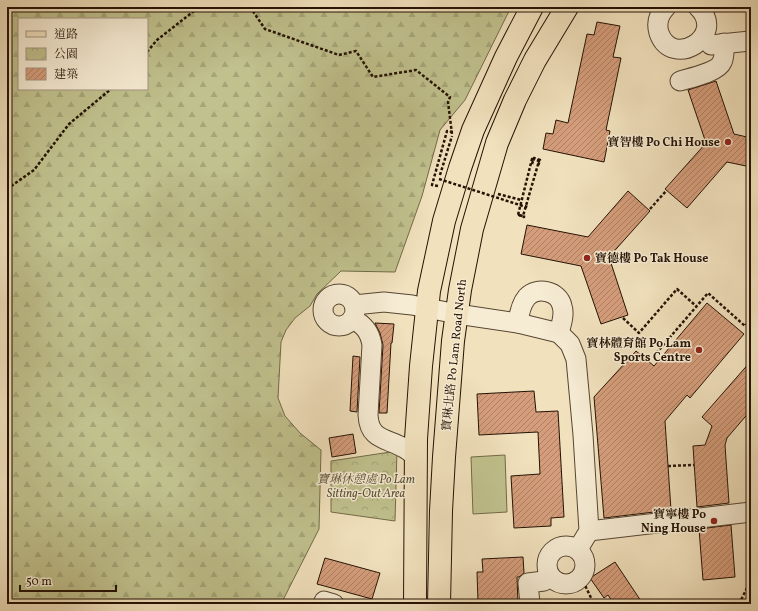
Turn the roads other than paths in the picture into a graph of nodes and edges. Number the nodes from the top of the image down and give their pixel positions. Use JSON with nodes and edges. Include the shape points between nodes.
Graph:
{"nodes":[{"id":1,"x":532,"y":7,"type":"edge"},
{"id":2,"x":567,"y":7,"type":"edge"},
{"id":3,"x":698,"y":7,"type":"edge"},
{"id":4,"x":661,"y":9,"type":"edge"},
{"id":5,"x":750,"y":40,"type":"edge"},
{"id":6,"x":698,"y":42,"type":"junction"},
{"id":7,"x":724,"y":43,"type":"junction"},
{"id":8,"x":680,"y":81,"type":"dead end"},
{"id":9,"x":426,"y":307,"type":"junction"},
{"id":10,"x":457,"y":314,"type":"junction"},
{"id":11,"x":518,"y":323,"type":"junction"},
{"id":12,"x":559,"y":333,"type":"junction"},
{"id":13,"x":415,"y":456,"type":"junction"},
{"id":14,"x":751,"y":512,"type":"edge"},
{"id":15,"x":589,"y":531,"type":"junction"},
{"id":16,"x":578,"y":549,"type":"junction"},
{"id":17,"x":550,"y":576,"type":"junction"},
{"id":18,"x":415,"y":604,"type":"edge"},
{"id":19,"x":440,"y":604,"type":"edge"},
{"id":20,"x":530,"y":604,"type":"edge"}],
"edges":[{"from":1,"to":9,"type":"main road","via":[[473,130],[444,222]]},
{"from":2,"to":10,"type":"main road","name":"寶琳北路 Po Lam Road North","via":[[525,79],[497,143],[472,228]]},
{"from":3,"to":6,"type":"street","via":[[706,23],[706,30]]},
{"from":4,"to":6,"type":"street","via":[[658,27],[664,41],[677,49],[692,47]]},
{"from":5,"to":7,"type":"street"},
{"from":6,"to":7,"type":"street","via":[[706,45]]},
{"from":7,"to":8,"type":"street","via":[[722,64],[715,70]]},
{"from":9,"to":10,"type":"street"},
{"from":9,"to":13,"type":"main road"},
{"from":9,"to":13,"type":"street","via":[[384,302],[353,312],[371,338],[368,415],[371,429],[380,438],[402,447]]},
{"from":10,"to":11,"type":"street"},
{"from":10,"to":19,"type":"main road","name":"寶琳北路 Po Lam Road North","via":[[444,457]]},
{"from":11,"to":12,"type":"street"},
{"from":11,"to":12,"type":"street","via":[[521,308],[528,296],[540,291],[547,292],[554,294],[562,305],[563,319]]},
{"from":12,"to":15,"type":"street","via":[[570,344],[576,359]]},
{"from":13,"to":18,"type":"main road"},
{"from":14,"to":15,"type":"street"},
{"from":15,"to":16,"type":"street"},
{"from":16,"to":17,"type":"street","via":[[566,545],[550,553],[547,565]]},
{"from":16,"to":17,"type":"street","via":[[585,560],[581,577],[571,584],[565,584]]},
{"from":17,"to":20,"type":"street","via":[[544,581],[528,583]]}]}
